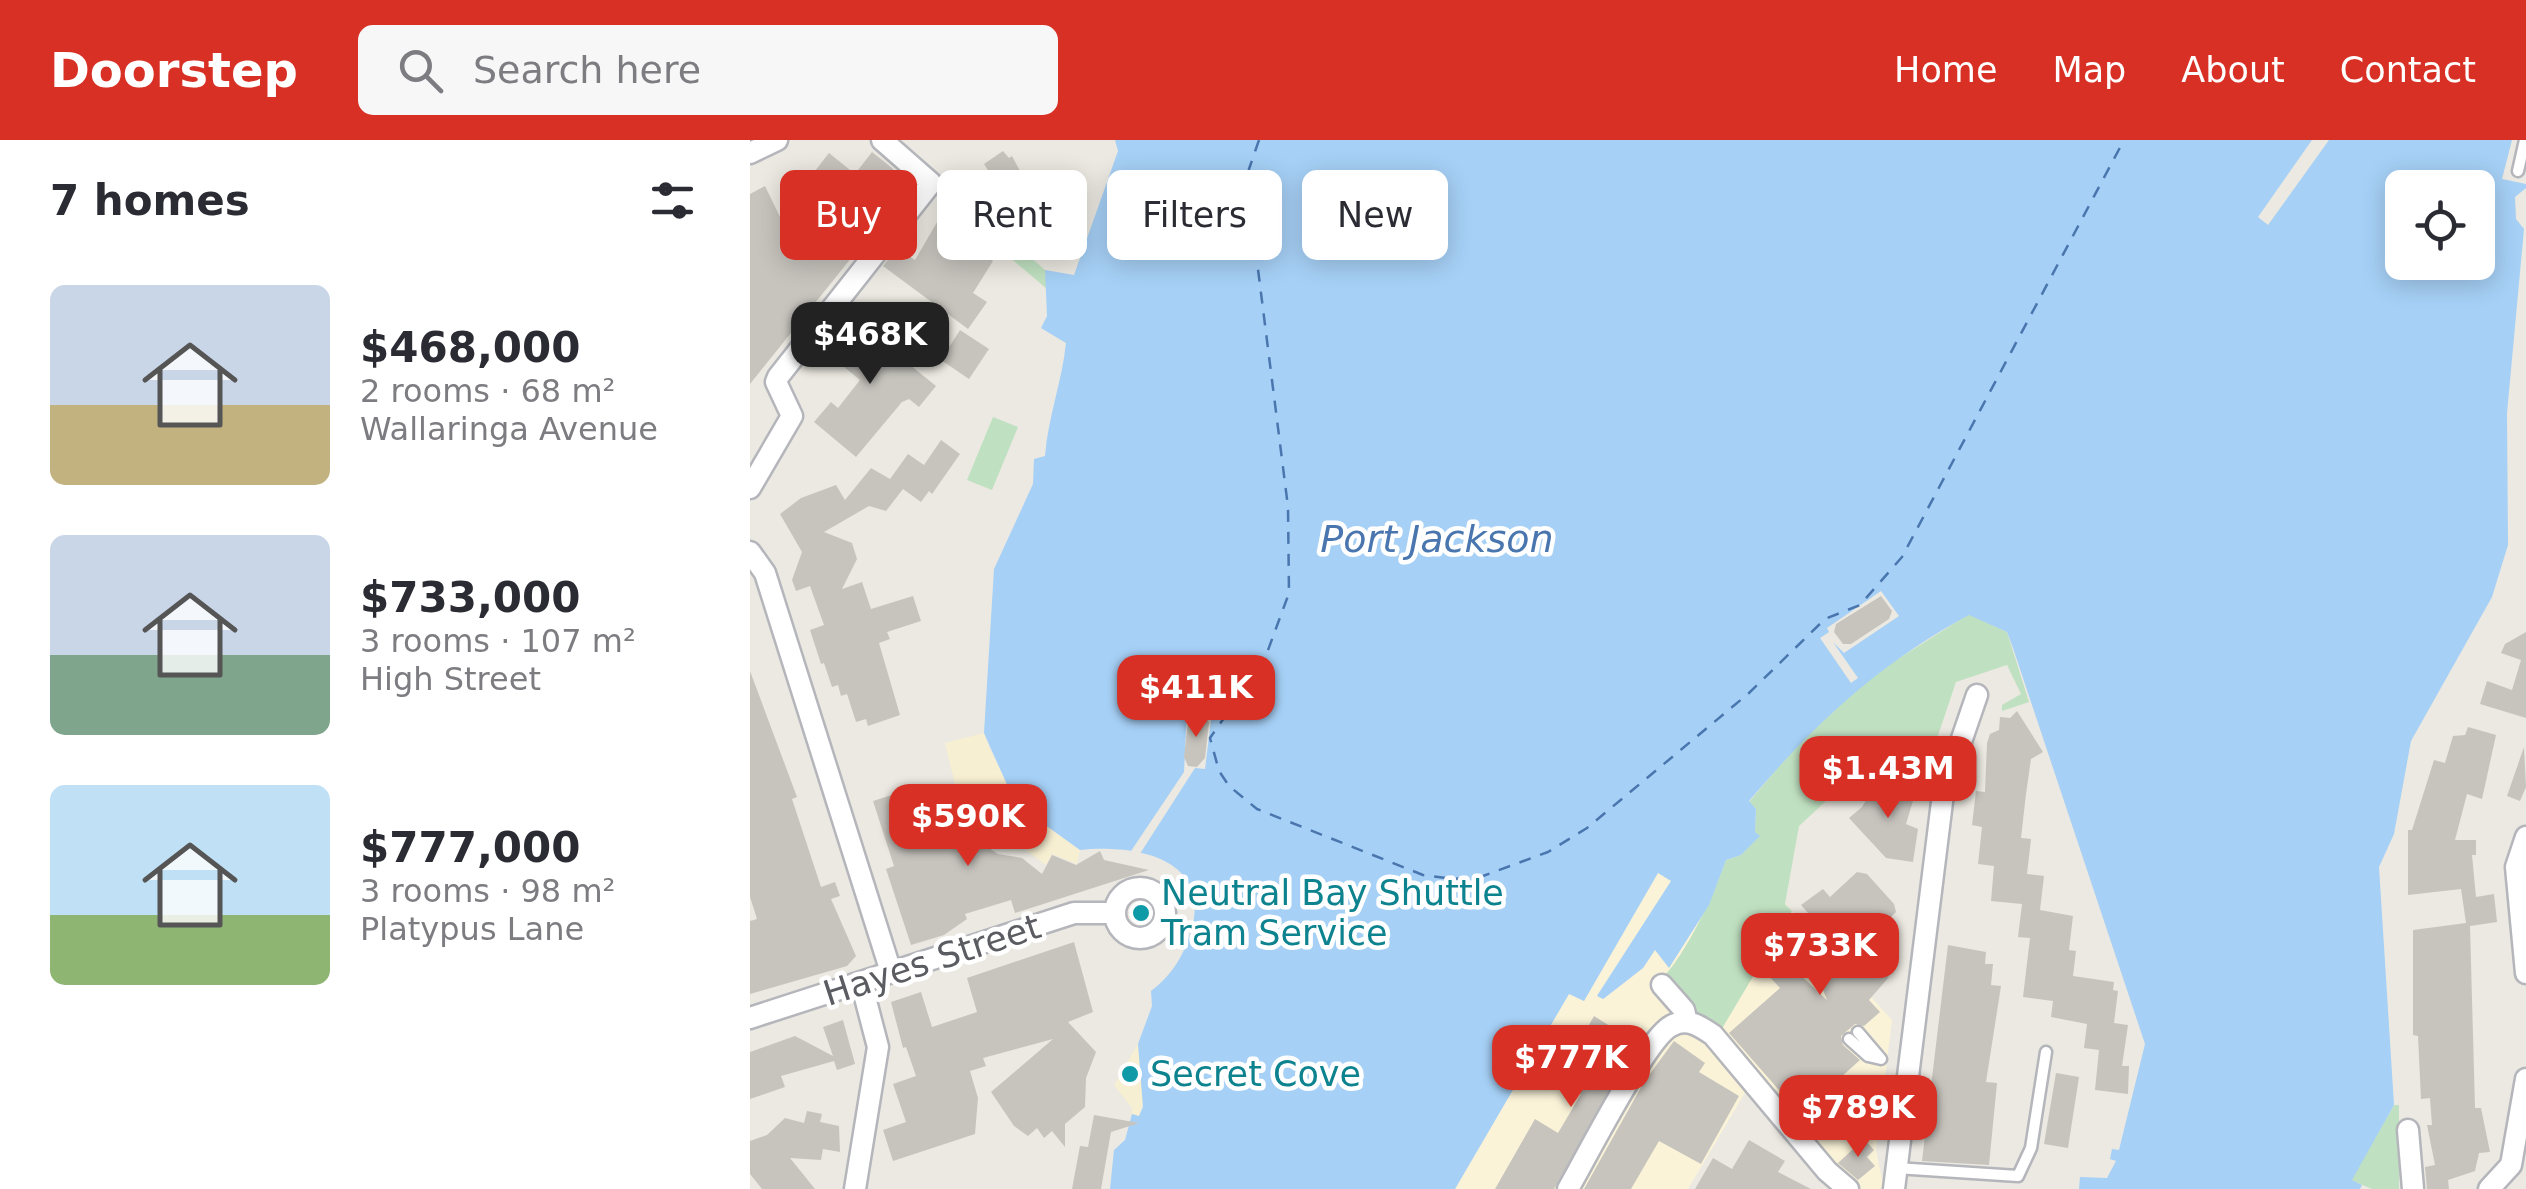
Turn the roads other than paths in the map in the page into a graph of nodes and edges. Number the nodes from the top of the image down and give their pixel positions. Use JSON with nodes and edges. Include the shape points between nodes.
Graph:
{"nodes":[{"id":1,"x":777,"y":140,"type":"edge"},
{"id":2,"x":882,"y":140,"type":"edge"},
{"id":3,"x":2525,"y":140,"type":"edge"},
{"id":4,"x":750,"y":154,"type":"edge"},
{"id":5,"x":2518,"y":171,"type":"dead end"},
{"id":6,"x":750,"y":488,"type":"edge"},
{"id":7,"x":750,"y":552,"type":"edge"},
{"id":8,"x":1977,"y":695,"type":"dead end"},
{"id":9,"x":2526,"y":836,"type":"edge"},
{"id":10,"x":1115,"y":913,"type":"dead end"},
{"id":11,"x":891,"y":972,"type":"junction"},
{"id":12,"x":2526,"y":973,"type":"edge"},
{"id":13,"x":861,"y":982,"type":"junction"},
{"id":14,"x":1662,"y":985,"type":"dead end"},
{"id":15,"x":750,"y":1018,"type":"edge"},
{"id":16,"x":1687,"y":1022,"type":"junction"},
{"id":17,"x":1854,"y":1035,"type":"dead end"},
{"id":18,"x":2046,"y":1052,"type":"dead end"},
{"id":19,"x":1907,"y":1064,"type":"junction"},
{"id":20,"x":2526,"y":1079,"type":"edge"},
{"id":21,"x":2408,"y":1130,"type":"dead end"},
{"id":22,"x":1895,"y":1178,"type":"edge"},
{"id":23,"x":854,"y":1189,"type":"edge"},
{"id":24,"x":1568,"y":1189,"type":"edge"},
{"id":25,"x":1848,"y":1189,"type":"edge"},
{"id":26,"x":2412,"y":1189,"type":"edge"},
{"id":27,"x":2489,"y":1189,"type":"edge"}],
"edges":[{"from":1,"to":4,"type":"street"},
{"from":2,"to":6,"type":"street","via":[[930,183],[778,377],[792,416]]},
{"from":3,"to":5,"type":"lane"},
{"from":7,"to":11,"type":"street","via":[[766,574]]},
{"from":8,"to":19,"type":"street","via":[[1943,794]]},
{"from":9,"to":12,"type":"street","via":[[2516,868]]},
{"from":10,"to":11,"type":"street","name":"Hayes Street","via":[[1074,914]]},
{"from":11,"to":13,"type":"street","name":"Hayes Street"},
{"from":13,"to":15,"type":"street","name":"Hayes Street"},
{"from":13,"to":23,"type":"street","via":[[878,1047]]},
{"from":14,"to":16,"type":"street"},
{"from":16,"to":24,"type":"street","via":[[1672,1025],[1655,1041]]},
{"from":16,"to":25,"type":"street","via":[[1713,1035]]},
{"from":17,"to":19,"type":"lane","via":[[1881,1059]]},
{"from":18,"to":22,"type":"lane","via":[[2031,1148],[2018,1176]]},
{"from":19,"to":22,"type":"street"},
{"from":20,"to":27,"type":"street","via":[[2511,1165]]},
{"from":21,"to":26,"type":"street"}]}
